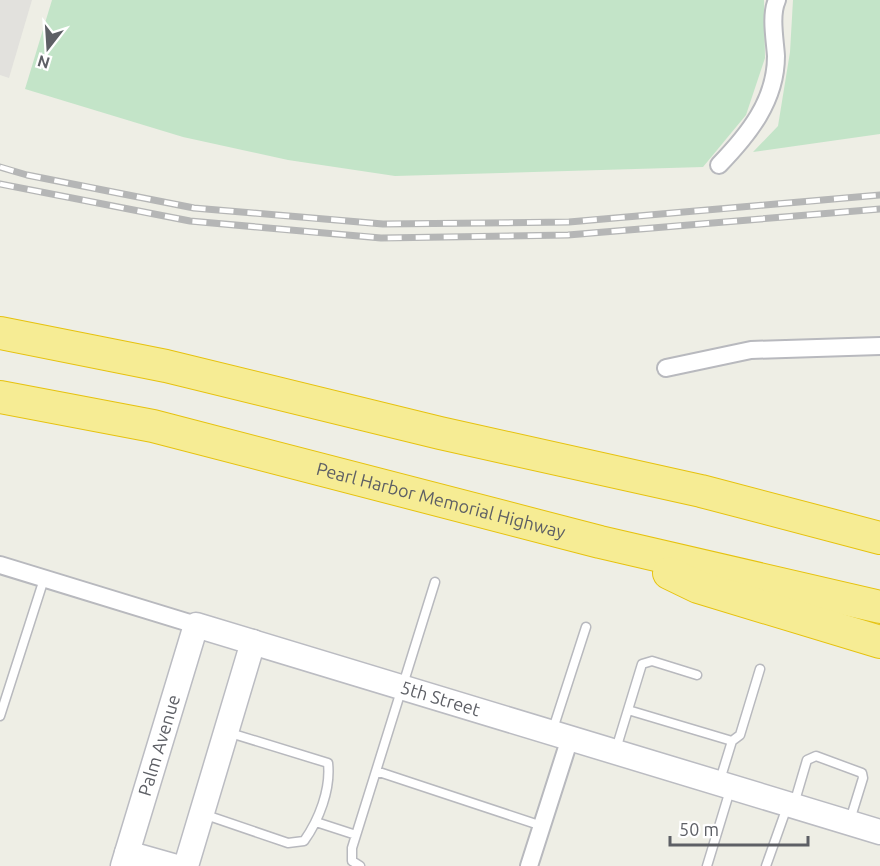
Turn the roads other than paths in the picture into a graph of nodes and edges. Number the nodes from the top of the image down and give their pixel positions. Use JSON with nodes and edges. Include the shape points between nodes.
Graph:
{"nodes":[{"id":1,"x":777,"y":0,"type":"edge"},
{"id":2,"x":719,"y":165,"type":"dead end"},
{"id":3,"x":0,"y":333,"type":"edge"},
{"id":4,"x":880,"y":346,"type":"edge"},
{"id":5,"x":666,"y":368,"type":"dead end"},
{"id":6,"x":0,"y":397,"type":"edge"},
{"id":7,"x":701,"y":492,"type":"junction"},
{"id":8,"x":880,"y":520,"type":"edge"},
{"id":9,"x":880,"y":538,"type":"edge"},
{"id":10,"x":600,"y":542,"type":"junction"},
{"id":11,"x":0,"y":565,"type":"edge"},
{"id":12,"x":44,"y":579,"type":"junction"},
{"id":13,"x":435,"y":582,"type":"dead end"},
{"id":14,"x":880,"y":608,"type":"edge"},
{"id":15,"x":196,"y":625,"type":"junction"},
{"id":16,"x":586,"y":627,"type":"dead end"},
{"id":17,"x":254,"y":642,"type":"junction"},
{"id":18,"x":880,"y":642,"type":"edge"},
{"id":19,"x":760,"y":669,"type":"dead end"},
{"id":20,"x":697,"y":675,"type":"dead end"},
{"id":21,"x":402,"y":687,"type":"junction"},
{"id":22,"x":628,"y":710,"type":"junction"},
{"id":23,"x":0,"y":716,"type":"edge"},
{"id":24,"x":226,"y":732,"type":"junction"},
{"id":25,"x":561,"y":735,"type":"junction"},
{"id":26,"x":732,"y":741,"type":"junction"},
{"id":27,"x":615,"y":752,"type":"junction"},
{"id":28,"x":376,"y":771,"type":"junction"},
{"id":29,"x":725,"y":785,"type":"junction"},
{"id":30,"x":791,"y":805,"type":"junction"},
{"id":31,"x":202,"y":814,"type":"junction"},
{"id":32,"x":316,"y":822,"type":"junction"},
{"id":33,"x":849,"y":823,"type":"junction"},
{"id":34,"x":542,"y":826,"type":"junction"},
{"id":35,"x":880,"y":832,"type":"edge"},
{"id":36,"x":356,"y":835,"type":"junction"},
{"id":37,"x":125,"y":859,"type":"edge"},
{"id":38,"x":173,"y":866,"type":"edge"},
{"id":39,"x":186,"y":866,"type":"edge"},
{"id":40,"x":360,"y":866,"type":"edge"},
{"id":41,"x":529,"y":866,"type":"edge"},
{"id":42,"x":707,"y":866,"type":"edge"},
{"id":43,"x":766,"y":866,"type":"edge"}],
"edges":[{"from":1,"to":2,"type":"street","via":[[776,61],[759,120]]},
{"from":3,"to":7,"type":"highway","via":[[166,366]]},
{"from":4,"to":5,"type":"street","via":[[751,350]]},
{"from":6,"to":10,"type":"highway","name":"Pearl Harbor Memorial Highway","via":[[153,426]]},
{"from":7,"to":8,"type":"highway"},
{"from":7,"to":9,"type":"highway"},
{"from":10,"to":14,"type":"highway","name":"Pearl Harbor Memorial Highway"},
{"from":10,"to":18,"type":"highway","via":[[698,586]]},
{"from":11,"to":12,"type":"street","name":"5th Street"},
{"from":12,"to":15,"type":"street","name":"5th Street"},
{"from":12,"to":23,"type":"lane"},
{"from":13,"to":21,"type":"lane"},
{"from":15,"to":17,"type":"street","name":"5th Street"},
{"from":15,"to":37,"type":"street","name":"Palm Avenue"},
{"from":16,"to":25,"type":"lane"},
{"from":17,"to":21,"type":"street","name":"5th Street"},
{"from":17,"to":24,"type":"street"},
{"from":19,"to":26,"type":"lane","via":[[740,735]]},
{"from":20,"to":22,"type":"lane","via":[[646,661]]},
{"from":21,"to":25,"type":"street","name":"5th Street"},
{"from":21,"to":28,"type":"lane"},
{"from":22,"to":26,"type":"lane"},
{"from":22,"to":27,"type":"lane"},
{"from":24,"to":31,"type":"street"},
{"from":24,"to":32,"type":"lane","via":[[328,763],[330,776]]},
{"from":25,"to":27,"type":"street","name":"5th Street"},
{"from":25,"to":34,"type":"street"},
{"from":26,"to":29,"type":"lane"},
{"from":27,"to":29,"type":"street","name":"5th Street"},
{"from":28,"to":34,"type":"lane"},
{"from":28,"to":36,"type":"lane"},
{"from":29,"to":30,"type":"street","name":"5th Street"},
{"from":29,"to":42,"type":"lane"},
{"from":30,"to":33,"type":"street","name":"5th Street"},
{"from":30,"to":33,"type":"lane","via":[[807,759],[816,756],[862,773]]},
{"from":30,"to":43,"type":"lane"},
{"from":31,"to":32,"type":"lane","via":[[288,843],[304,841]]},
{"from":31,"to":39,"type":"street"},
{"from":32,"to":36,"type":"lane"},
{"from":33,"to":35,"type":"street","name":"5th Street"},
{"from":34,"to":41,"type":"street"},
{"from":36,"to":40,"type":"lane","via":[[352,861]]},
{"from":37,"to":38,"type":"street"}]}
